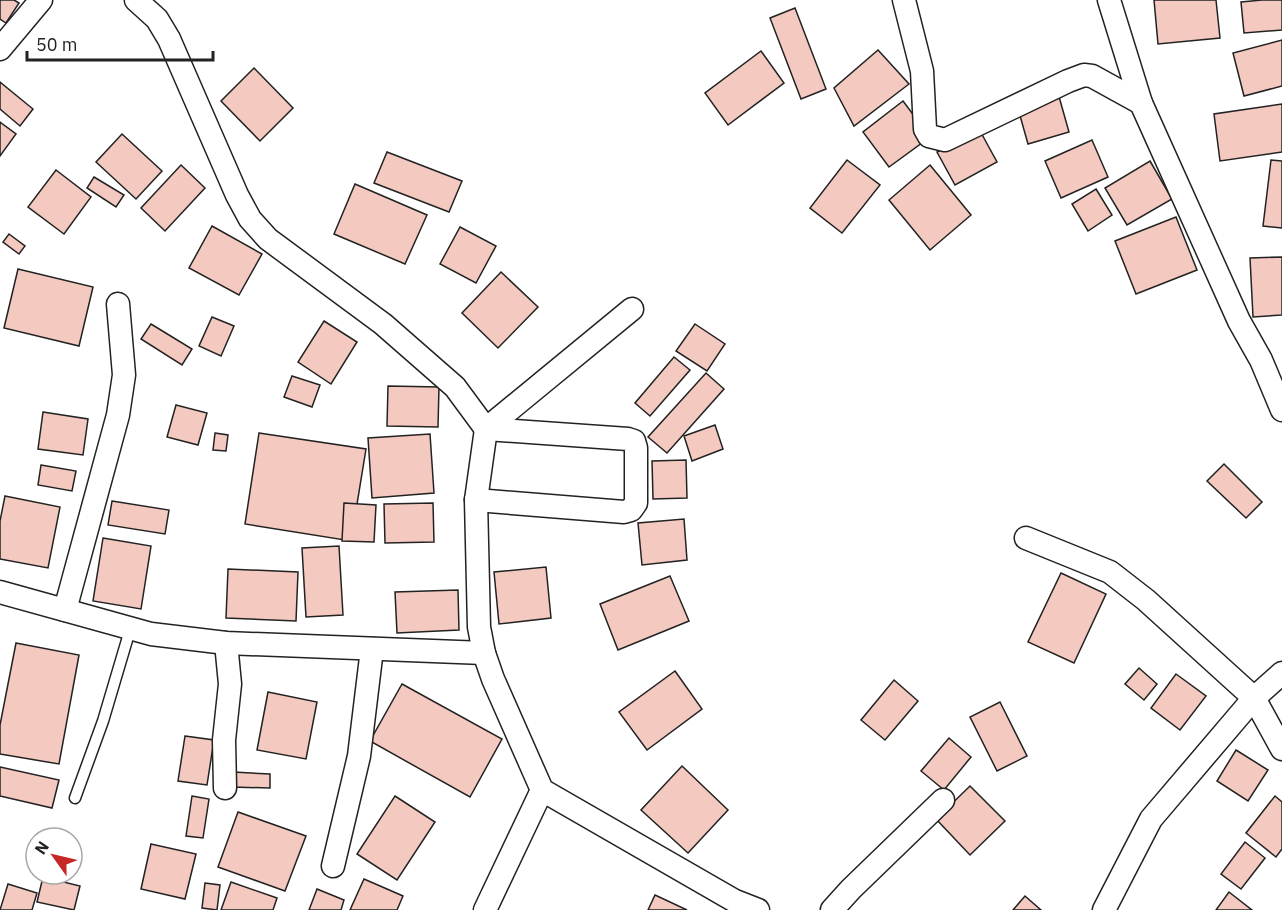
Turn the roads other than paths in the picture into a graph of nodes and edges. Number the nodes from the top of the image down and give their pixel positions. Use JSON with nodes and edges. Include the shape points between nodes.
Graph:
{"nodes":[{"id":1,"x":41,"y":0,"type":"edge"},
{"id":2,"x":136,"y":0,"type":"edge"},
{"id":3,"x":904,"y":0,"type":"edge"},
{"id":4,"x":1109,"y":0,"type":"edge"},
{"id":5,"x":0,"y":48,"type":"edge"},
{"id":6,"x":1141,"y":103,"type":"junction"},
{"id":7,"x":118,"y":304,"type":"dead end"},
{"id":8,"x":632,"y":309,"type":"dead end"},
{"id":9,"x":1282,"y":410,"type":"edge"},
{"id":10,"x":486,"y":429,"type":"junction"},
{"id":11,"x":476,"y":500,"type":"junction"},
{"id":12,"x":1026,"y":538,"type":"dead end"},
{"id":13,"x":0,"y":592,"type":"edge"},
{"id":14,"x":65,"y":610,"type":"junction"},
{"id":15,"x":130,"y":630,"type":"junction"},
{"id":16,"x":226,"y":643,"type":"junction"},
{"id":17,"x":372,"y":649,"type":"junction"},
{"id":18,"x":484,"y":653,"type":"junction"},
{"id":19,"x":1282,"y":673,"type":"edge"},
{"id":20,"x":1254,"y":698,"type":"junction"},
{"id":21,"x":1282,"y":749,"type":"edge"},
{"id":22,"x":225,"y":788,"type":"dead end"},
{"id":23,"x":542,"y":790,"type":"junction"},
{"id":24,"x":75,"y":798,"type":"dead end"},
{"id":25,"x":943,"y":800,"type":"dead end"},
{"id":26,"x":333,"y":866,"type":"dead end"},
{"id":27,"x":733,"y":906,"type":"edge"},
{"id":28,"x":485,"y":910,"type":"edge"},
{"id":29,"x":758,"y":910,"type":"edge"},
{"id":30,"x":832,"y":910,"type":"edge"},
{"id":31,"x":1104,"y":910,"type":"edge"}],
"edges":[{"from":1,"to":5,"type":"street"},
{"from":2,"to":10,"type":"street","via":[[157,19],[169,39],[250,219],[268,239],[383,324],[455,387]]},
{"from":3,"to":6,"type":"street","via":[[921,71],[925,129],[929,136],[945,140],[1084,75],[1106,82]]},
{"from":4,"to":6,"type":"street"},
{"from":6,"to":9,"type":"street"},
{"from":7,"to":14,"type":"street","via":[[124,375],[118,415]]},
{"from":8,"to":10,"type":"street"},
{"from":10,"to":11,"type":"street"},
{"from":10,"to":11,"type":"street","via":[[634,441],[636,503],[624,512]]},
{"from":11,"to":18,"type":"street","via":[[479,627]]},
{"from":12,"to":20,"type":"street","via":[[1110,572]]},
{"from":13,"to":14,"type":"street"},
{"from":14,"to":15,"type":"street"},
{"from":15,"to":16,"type":"street"},
{"from":15,"to":24,"type":"lane"},
{"from":16,"to":17,"type":"street"},
{"from":16,"to":22,"type":"street","via":[[230,684],[224,740]]},
{"from":17,"to":18,"type":"street"},
{"from":17,"to":26,"type":"street","via":[[359,756]]},
{"from":18,"to":23,"type":"street"},
{"from":19,"to":20,"type":"street"},
{"from":20,"to":21,"type":"street"},
{"from":20,"to":31,"type":"street","via":[[1151,819]]},
{"from":23,"to":27,"type":"street"},
{"from":23,"to":28,"type":"street"},
{"from":25,"to":30,"type":"street"},
{"from":27,"to":29,"type":"street"}]}
